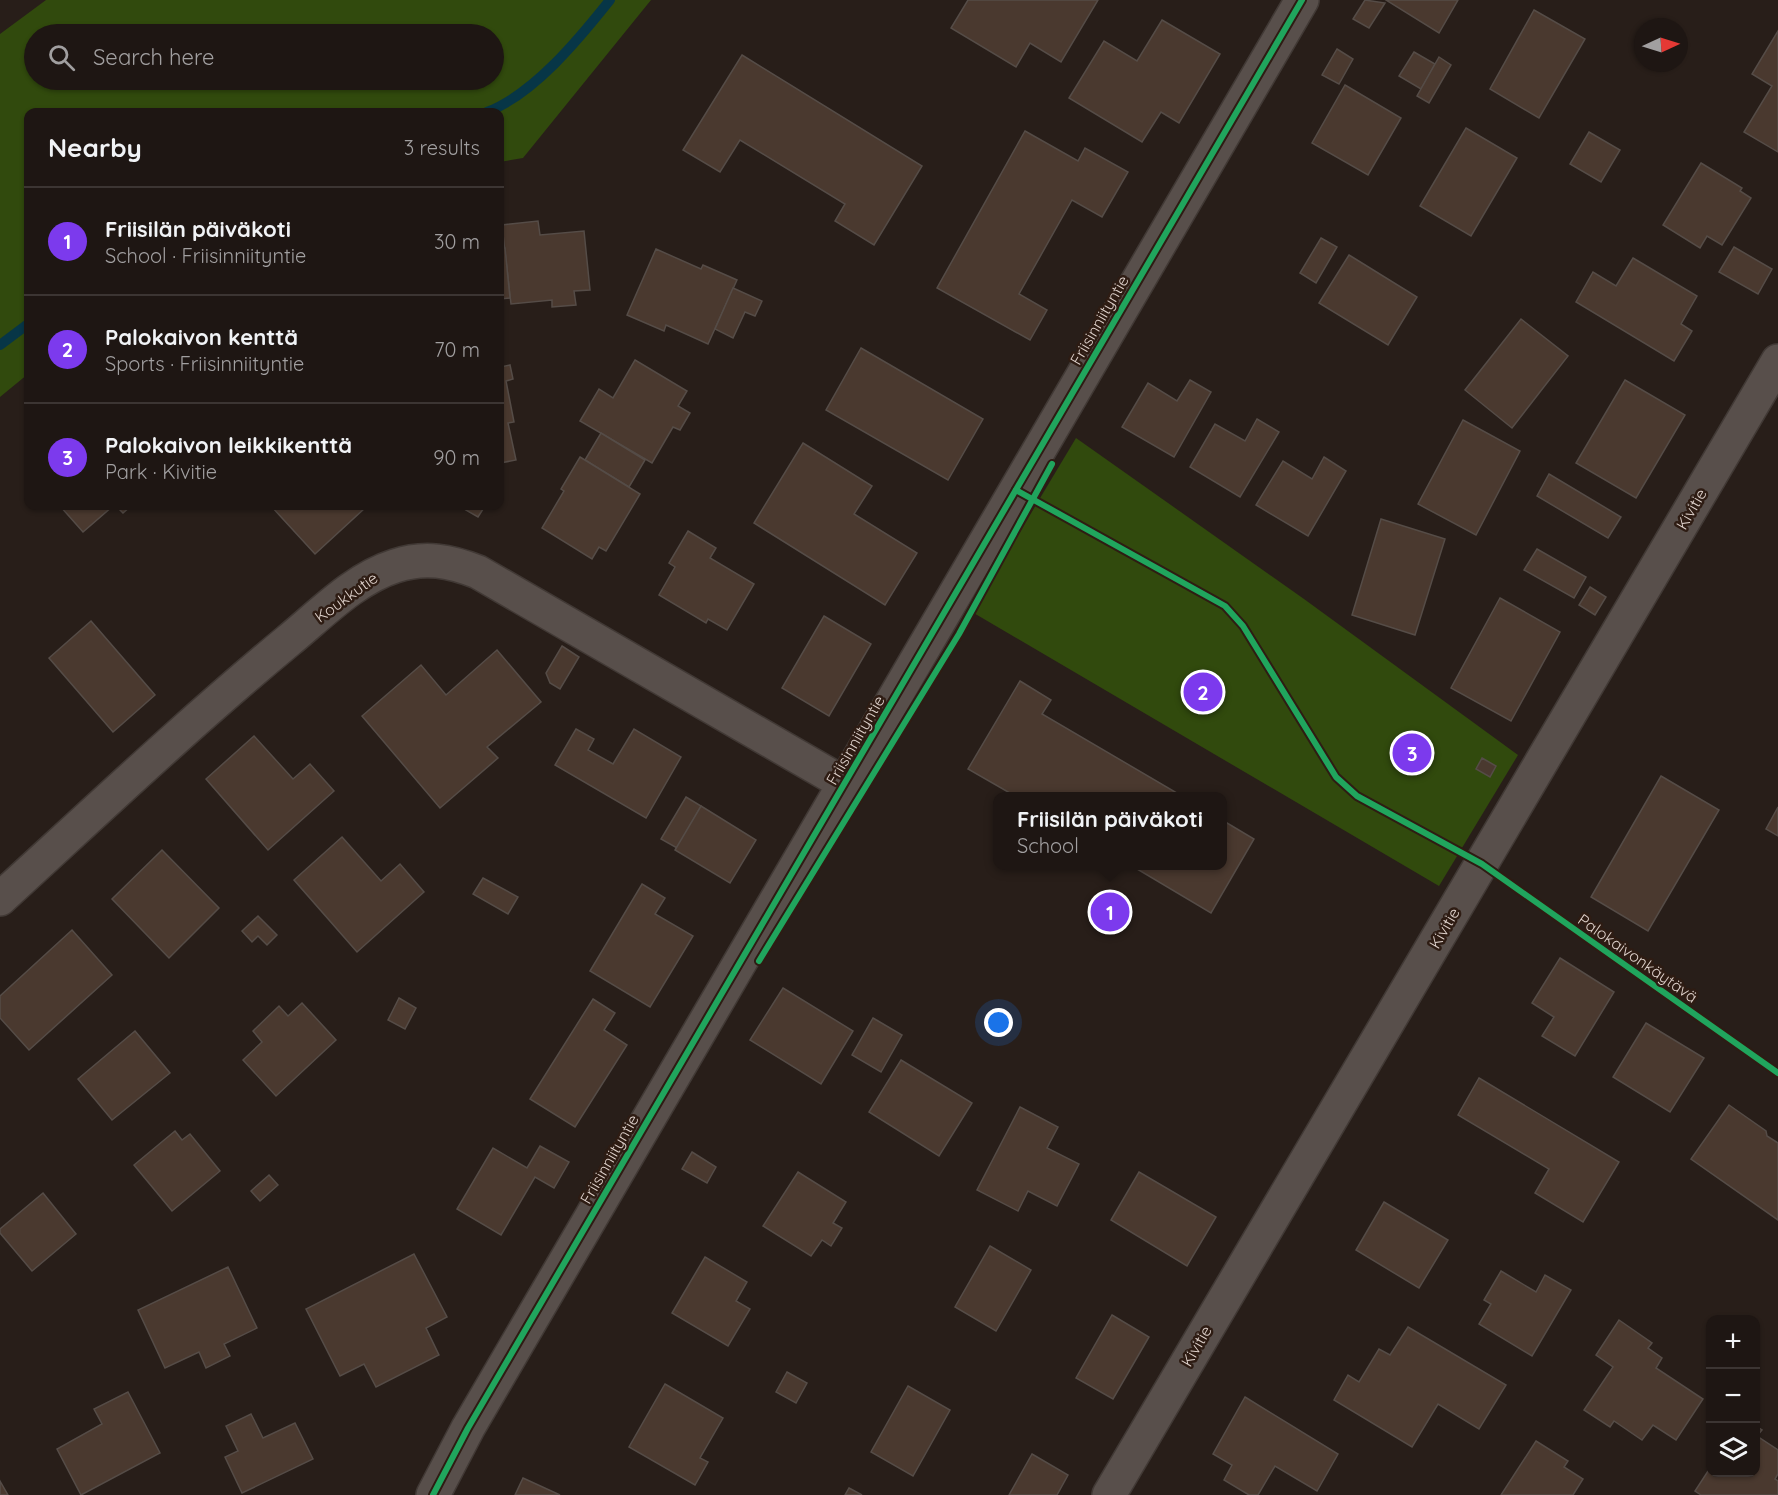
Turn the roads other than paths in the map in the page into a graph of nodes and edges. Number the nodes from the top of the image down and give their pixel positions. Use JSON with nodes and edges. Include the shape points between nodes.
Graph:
{"nodes":[{"id":1,"x":1302,"y":0,"type":"edge"},
{"id":2,"x":1778,"y":361,"type":"edge"},
{"id":3,"x":845,"y":784,"type":"junction"},
{"id":4,"x":0,"y":899,"type":"edge"},
{"id":5,"x":433,"y":1495,"type":"edge"},
{"id":6,"x":1109,"y":1495,"type":"edge"}],
"edges":[{"from":1,"to":3,"type":"street","name":"Friisinniityntie"},
{"from":2,"to":6,"type":"street","name":"Kivitie"},
{"from":3,"to":4,"type":"street","name":"Koukkutie","via":[[478,572],[453,562],[423,559],[373,575],[338,600],[229,690]]},
{"from":3,"to":5,"type":"street","name":"Friisinniityntie","via":[[473,1418]]}]}
